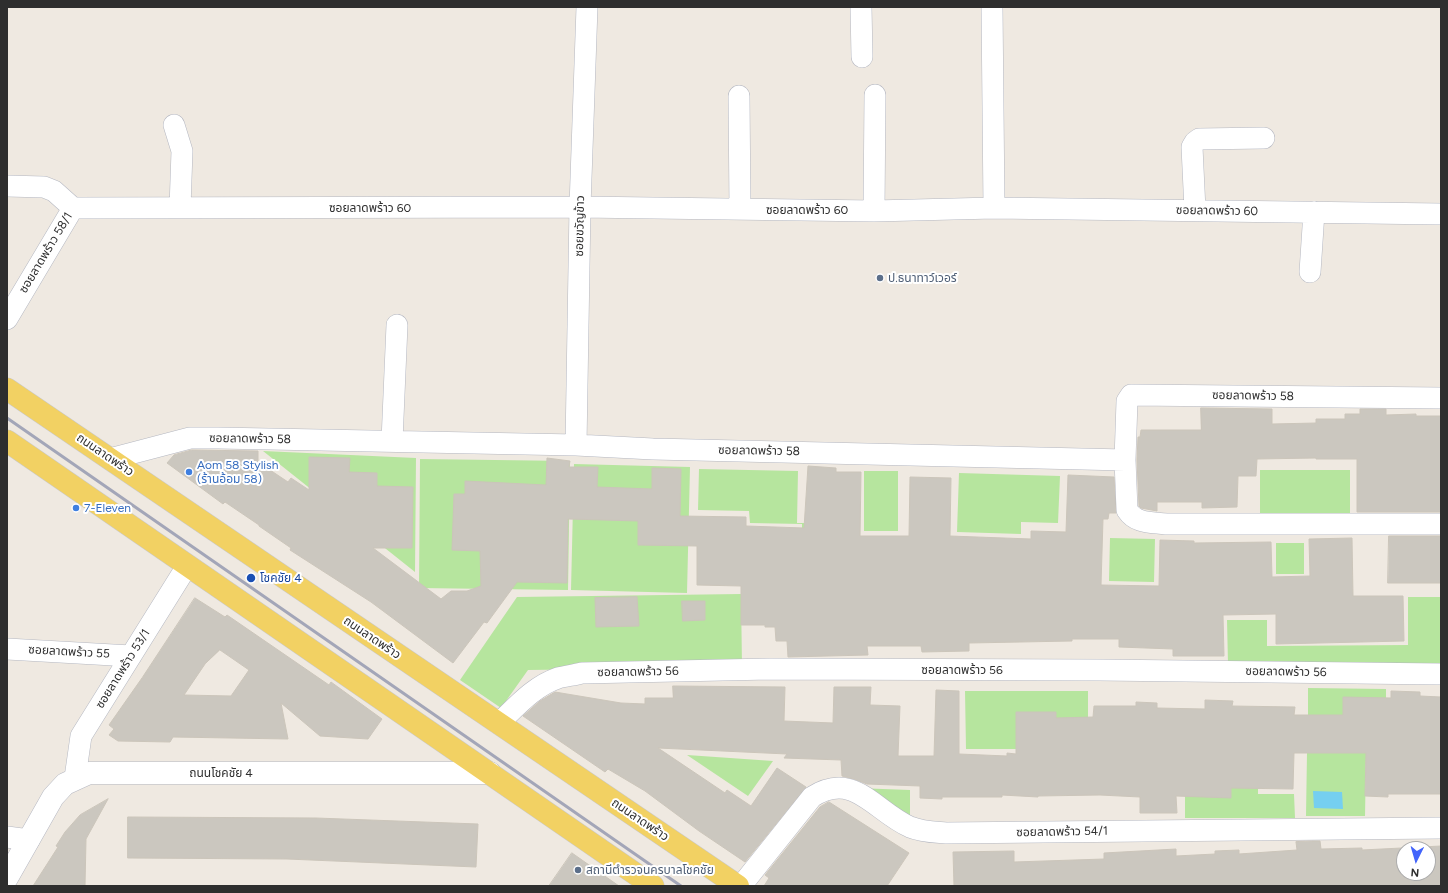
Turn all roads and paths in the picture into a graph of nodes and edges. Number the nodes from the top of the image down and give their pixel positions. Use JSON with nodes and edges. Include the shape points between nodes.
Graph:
{"nodes":[{"id":1,"x":587,"y":7,"type":"edge"},
{"id":2,"x":861,"y":7,"type":"edge"},
{"id":3,"x":992,"y":7,"type":"edge"},
{"id":4,"x":862,"y":57,"type":"dead end"},
{"id":5,"x":875,"y":95,"type":"dead end"},
{"id":6,"x":739,"y":96,"type":"dead end"},
{"id":7,"x":174,"y":125,"type":"dead end"},
{"id":8,"x":1264,"y":138,"type":"dead end"},
{"id":9,"x":7,"y":186,"type":"edge"},
{"id":10,"x":580,"y":207,"type":"junction"},
{"id":11,"x":72,"y":208,"type":"junction"},
{"id":12,"x":180,"y":208,"type":"junction"},
{"id":13,"x":994,"y":208,"type":"junction"},
{"id":14,"x":740,"y":209,"type":"junction"},
{"id":15,"x":1196,"y":210,"type":"junction"},
{"id":16,"x":874,"y":211,"type":"junction"},
{"id":17,"x":1314,"y":212,"type":"junction"},
{"id":18,"x":1441,"y":214,"type":"edge"},
{"id":19,"x":1310,"y":272,"type":"dead end"},
{"id":20,"x":7,"y":319,"type":"edge"},
{"id":21,"x":396,"y":325,"type":"dead end"},
{"id":22,"x":7,"y":389,"type":"edge"},
{"id":23,"x":1441,"y":398,"type":"edge"},
{"id":24,"x":392,"y":441,"type":"junction"},
{"id":25,"x":7,"y":442,"type":"edge"},
{"id":26,"x":576,"y":445,"type":"junction"},
{"id":27,"x":110,"y":459,"type":"junction"},
{"id":28,"x":1125,"y":460,"type":"junction"},
{"id":29,"x":1441,"y":524,"type":"edge"},
{"id":30,"x":188,"y":566,"type":"junction"},
{"id":31,"x":7,"y":649,"type":"edge"},
{"id":32,"x":131,"y":656,"type":"junction"},
{"id":33,"x":1441,"y":674,"type":"edge"},
{"id":34,"x":499,"y":723,"type":"junction"},
{"id":35,"x":490,"y":774,"type":"junction"},
{"id":36,"x":75,"y":778,"type":"junction"},
{"id":37,"x":1441,"y":828,"type":"edge"},
{"id":38,"x":7,"y":838,"type":"edge"},
{"id":39,"x":29,"y":840,"type":"junction"},
{"id":40,"x":7,"y":878,"type":"edge"},
{"id":41,"x":653,"y":886,"type":"edge"},
{"id":42,"x":740,"y":886,"type":"edge"}],
"edges":[{"from":1,"to":10,"type":"street","name":"ซอยขวัญข้าว"},
{"from":2,"to":4,"type":"street"},
{"from":3,"to":13,"type":"street"},
{"from":5,"to":16,"type":"street"},
{"from":6,"to":14,"type":"street"},
{"from":7,"to":12,"type":"street","via":[[182,151]]},
{"from":8,"to":15,"type":"street","via":[[1199,139],[1195,142],[1192,147]]},
{"from":9,"to":11,"type":"street","via":[[44,187],[54,191]]},
{"from":10,"to":12,"type":"street","name":"ซอยลาดพร้าว 60"},
{"from":10,"to":14,"type":"street","name":"ซอยลาดพร้าว 60"},
{"from":10,"to":26,"type":"street","name":"ซอยขวัญข้าว"},
{"from":11,"to":12,"type":"street","name":"ซอยลาดพร้าว 60"},
{"from":11,"to":20,"type":"street","name":"ซอยลาดพร้าว 58/1"},
{"from":13,"to":15,"type":"street","name":"ซอยลาดพร้าว 60"},
{"from":13,"to":16,"type":"street","name":"ซอยลาดพร้าว 60"},
{"from":14,"to":16,"type":"street","name":"ซอยลาดพร้าว 60"},
{"from":15,"to":17,"type":"street","name":"ซอยลาดพร้าว 60"},
{"from":17,"to":18,"type":"street","name":"ซอยลาดพร้าว 60"},
{"from":17,"to":19,"type":"street"},
{"from":21,"to":24,"type":"street"},
{"from":22,"to":27,"type":"main road","name":"ถนนลาดพร้าว"},
{"from":23,"to":28,"type":"street","name":"ซอยลาดพร้าว 58","via":[[1131,395],[1127,401]]},
{"from":24,"to":26,"type":"street","name":"ซอยลาดพร้าว 58"},
{"from":24,"to":27,"type":"street","name":"ซอยลาดพร้าว 58","via":[[190,438]]},
{"from":25,"to":30,"type":"main road"},
{"from":26,"to":28,"type":"street","name":"ซอยลาดพร้าว 58"},
{"from":27,"to":34,"type":"main road","name":"ถนนลาดพร้าว"},
{"from":28,"to":29,"type":"street","name":"ซอยลาดพร้าว 58","via":[[1127,510],[1131,517],[1145,522]]},
{"from":30,"to":32,"type":"street","name":"ซอยลาดพร้าว 53/1"},
{"from":30,"to":35,"type":"main road"},
{"from":31,"to":32,"type":"street","name":"ซอยลาดพร้าว 55"},
{"from":32,"to":36,"type":"street","name":"ซอยลาดพร้าว 53/1","via":[[81,736]]},
{"from":33,"to":34,"type":"street","name":"ซอยลาดพร้าว 56","via":[[770,669],[582,673],[557,678],[543,686],[530,694]]},
{"from":34,"to":42,"type":"main road","name":"ถนนลาดพร้าว"},
{"from":35,"to":36,"type":"main road","name":"ถนนโชคชัย 4","via":[[89,773]]},
{"from":35,"to":41,"type":"main road"},
{"from":36,"to":39,"type":"main road","name":"ถนนโชคชัย 4","via":[[64,784],[53,797]]},
{"from":37,"to":42,"type":"street","name":"ซอยลาดพร้าว 54/1","via":[[946,833],[921,831],[901,822],[852,789],[837,787],[812,797]]},
{"from":38,"to":39,"type":"street"},
{"from":39,"to":40,"type":"main road","name":"ถนนโชคชัย 4"}]}
